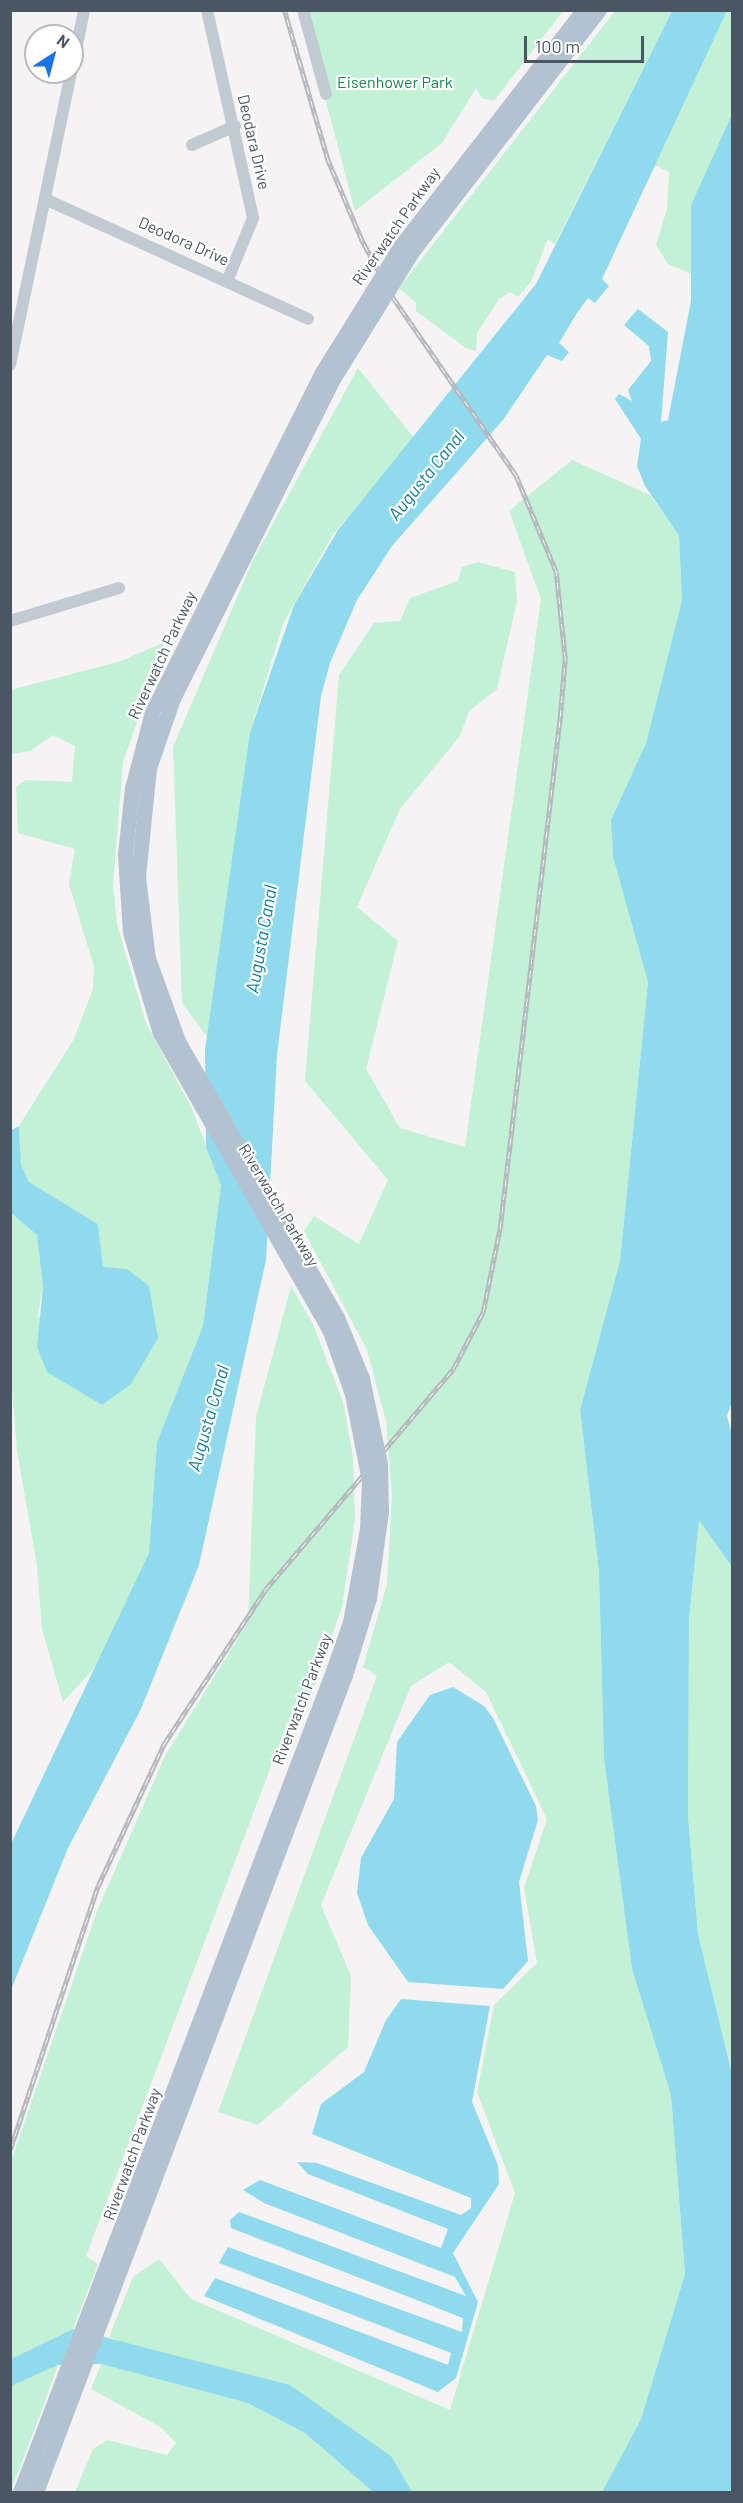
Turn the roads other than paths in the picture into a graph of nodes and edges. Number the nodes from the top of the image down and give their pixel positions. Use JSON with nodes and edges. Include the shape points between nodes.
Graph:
{"nodes":[{"id":1,"x":84,"y":10,"type":"edge"},
{"id":2,"x":207,"y":10,"type":"edge"},
{"id":3,"x":303,"y":10,"type":"edge"},
{"id":4,"x":583,"y":10,"type":"edge"},
{"id":5,"x":599,"y":10,"type":"edge"},
{"id":6,"x":326,"y":94,"type":"dead end"},
{"id":7,"x":235,"y":126,"type":"junction"},
{"id":8,"x":192,"y":145,"type":"dead end"},
{"id":9,"x":45,"y":198,"type":"junction"},
{"id":10,"x":406,"y":249,"type":"junction"},
{"id":11,"x":228,"y":279,"type":"junction"},
{"id":12,"x":308,"y":319,"type":"dead end"},
{"id":13,"x":10,"y":365,"type":"edge"},
{"id":14,"x":327,"y":377,"type":"junction"},
{"id":15,"x":119,"y":588,"type":"dead end"},
{"id":16,"x":10,"y":621,"type":"edge"},
{"id":17,"x":104,"y":2296,"type":"junction"},
{"id":18,"x":20,"y":2493,"type":"edge"},
{"id":19,"x":36,"y":2493,"type":"edge"}],
"edges":[{"from":1,"to":9,"type":"street"},
{"from":2,"to":7,"type":"street","name":"Deodara Drive"},
{"from":3,"to":6,"type":"street"},
{"from":4,"to":10,"type":"main road","name":"Riverwatch Parkway"},
{"from":5,"to":10,"type":"main road","name":"Riverwatch Parkway"},
{"from":7,"to":8,"type":"street"},
{"from":7,"to":11,"type":"street","name":"Deodara Drive","via":[[253,218]]},
{"from":9,"to":11,"type":"street","name":"Deodora Drive"},
{"from":9,"to":13,"type":"street"},
{"from":10,"to":14,"type":"main road","name":"Riverwatch Parkway","bridge":true},
{"from":11,"to":12,"type":"street","name":"Deodora Drive"},
{"from":14,"to":17,"type":"main road","name":"Riverwatch Parkway","bridge":true,"via":[[187,667],[149,768],[139,839],[142,916],[160,1000],[178,1041],[314,1276],[363,1378],[380,1464],[377,1561],[355,1647]]},
{"from":14,"to":17,"type":"main road","name":"Riverwatch Parkway","bridge":true,"via":[[167,678],[132,788],[124,855],[130,932],[146,1000],[175,1065],[313,1298],[343,1359],[369,1481],[367,1529],[350,1622]]},
{"from":15,"to":16,"type":"street"},
{"from":17,"to":18,"type":"main road","name":"Riverwatch Parkway"},
{"from":17,"to":19,"type":"main road","name":"Riverwatch Parkway"}]}
